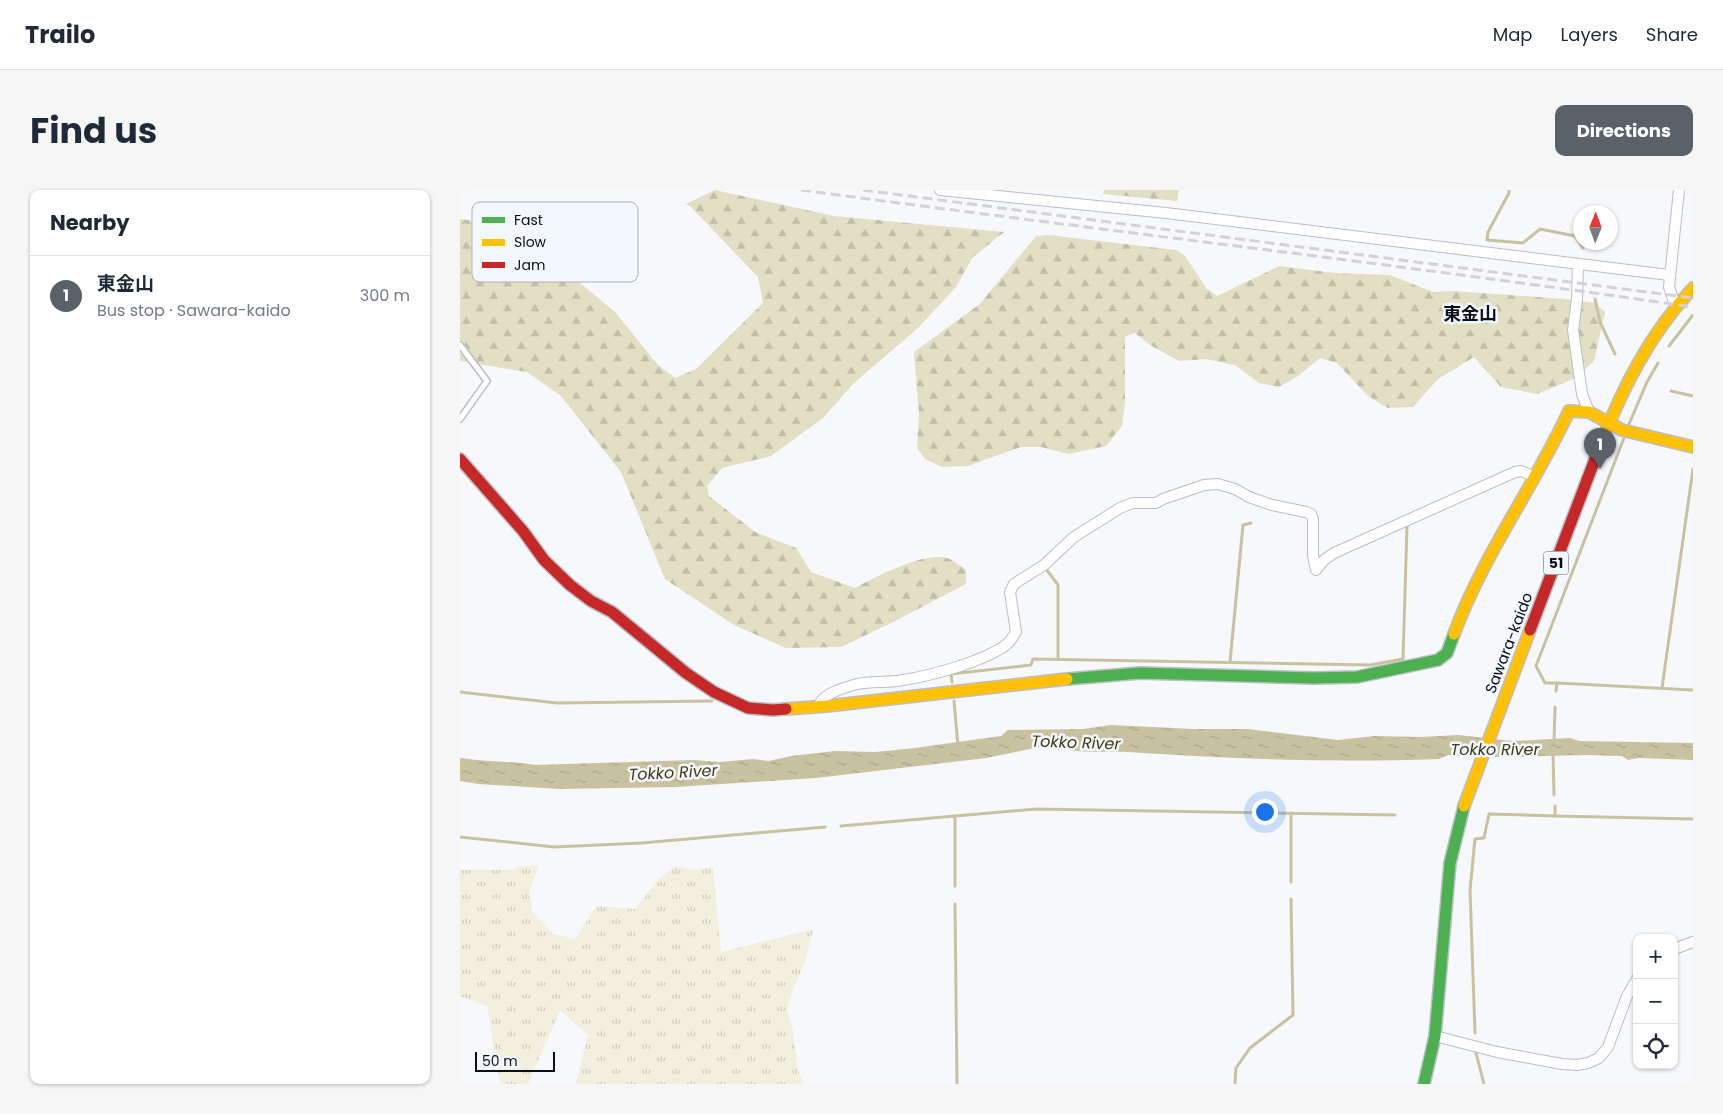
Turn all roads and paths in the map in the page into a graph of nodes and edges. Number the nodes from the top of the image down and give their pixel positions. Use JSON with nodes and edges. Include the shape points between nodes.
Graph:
{"nodes":[{"id":1,"x":940,"y":190,"type":"edge"},
{"id":2,"x":1679,"y":190,"type":"edge"},
{"id":3,"x":1578,"y":264,"type":"junction"},
{"id":4,"x":1669,"y":276,"type":"junction"},
{"id":5,"x":1693,"y":288,"type":"edge"},
{"id":6,"x":1675,"y":305,"type":"junction"},
{"id":7,"x":460,"y":345,"type":"edge"},
{"id":8,"x":1589,"y":412,"type":"junction"},
{"id":9,"x":460,"y":419,"type":"edge"},
{"id":10,"x":1609,"y":423,"type":"junction"},
{"id":11,"x":1693,"y":447,"type":"edge"},
{"id":12,"x":460,"y":459,"type":"edge"},
{"id":13,"x":1533,"y":476,"type":"junction"},
{"id":14,"x":819,"y":706,"type":"junction"},
{"id":15,"x":1693,"y":942,"type":"edge"},
{"id":16,"x":1678,"y":948,"type":"edge"},
{"id":17,"x":1633,"y":986,"type":"edge"},
{"id":18,"x":1435,"y":1036,"type":"junction"},
{"id":19,"x":1424,"y":1084,"type":"edge"}],
"edges":[{"from":1,"to":3,"type":"street","via":[[1166,213]]},
{"from":2,"to":4,"type":"street"},
{"from":3,"to":4,"type":"street"},
{"from":3,"to":8,"type":"street","via":[[1574,330],[1582,394]]},
{"from":4,"to":6,"type":"street"},
{"from":5,"to":6,"type":"main road","name":"Sawara-kaido","number":"51"},
{"from":6,"to":10,"type":"main road","name":"Sawara-kaido","number":"51","via":[[1633,372]]},
{"from":7,"to":9,"type":"lane","via":[[487,381]]},
{"from":8,"to":10,"type":"main road"},
{"from":8,"to":13,"type":"main road","via":[[1569,410]]},
{"from":10,"to":11,"type":"main road","via":[[1622,430]]},
{"from":10,"to":18,"type":"main road","name":"Sawara-kaido","number":"51","via":[[1468,793],[1454,842]]},
{"from":12,"to":14,"type":"main road","via":[[544,560],[570,585],[612,612],[686,673],[714,692],[748,708],[773,710]]},
{"from":13,"to":14,"type":"main road","via":[[1488,556],[1447,653],[1438,660],[1357,677],[1098,675]]},
{"from":13,"to":14,"type":"street","via":[[1515,472],[1334,553],[1316,570],[1312,556],[1313,519],[1306,512],[1272,505],[1218,484],[1204,485],[1156,503],[1133,503],[1074,537],[1044,565],[1014,584],[1010,592],[1016,632],[1008,643],[986,656],[930,674],[849,686],[826,697]]},
{"from":15,"to":16,"type":"street"},
{"from":17,"to":18,"type":"street","via":[[1608,1046],[1599,1058],[1588,1063],[1562,1064]]},
{"from":18,"to":19,"type":"main road","number":"51"}]}
